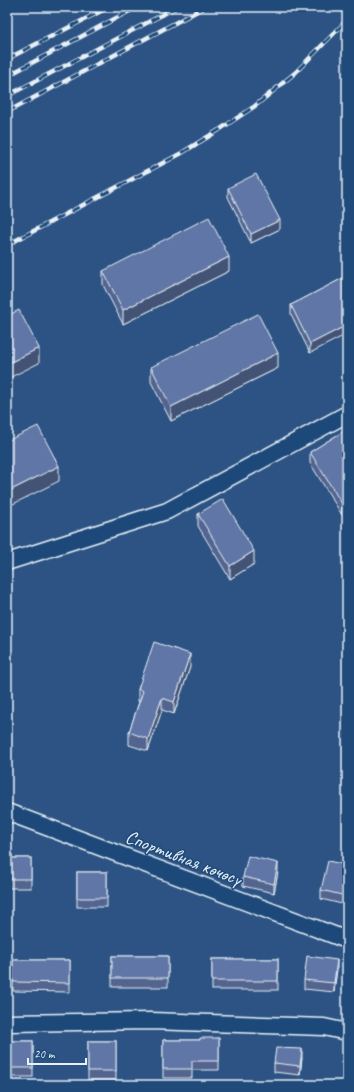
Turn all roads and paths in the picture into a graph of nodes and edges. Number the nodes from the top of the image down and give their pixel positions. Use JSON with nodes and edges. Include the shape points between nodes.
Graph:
{"nodes":[{"id":1,"x":347,"y":414,"type":"edge"},
{"id":2,"x":7,"y":562,"type":"edge"},
{"id":3,"x":7,"y":812,"type":"edge"},
{"id":4,"x":347,"y":940,"type":"edge"},
{"id":5,"x":7,"y":1023,"type":"edge"},
{"id":6,"x":347,"y":1032,"type":"edge"}],
"edges":[{"from":1,"to":2,"type":"street","via":[[167,511]]},
{"from":3,"to":4,"type":"street","name":"Спортивная көчөсү"},
{"from":5,"to":6,"type":"street","via":[[151,1021],[324,1027]]}]}
